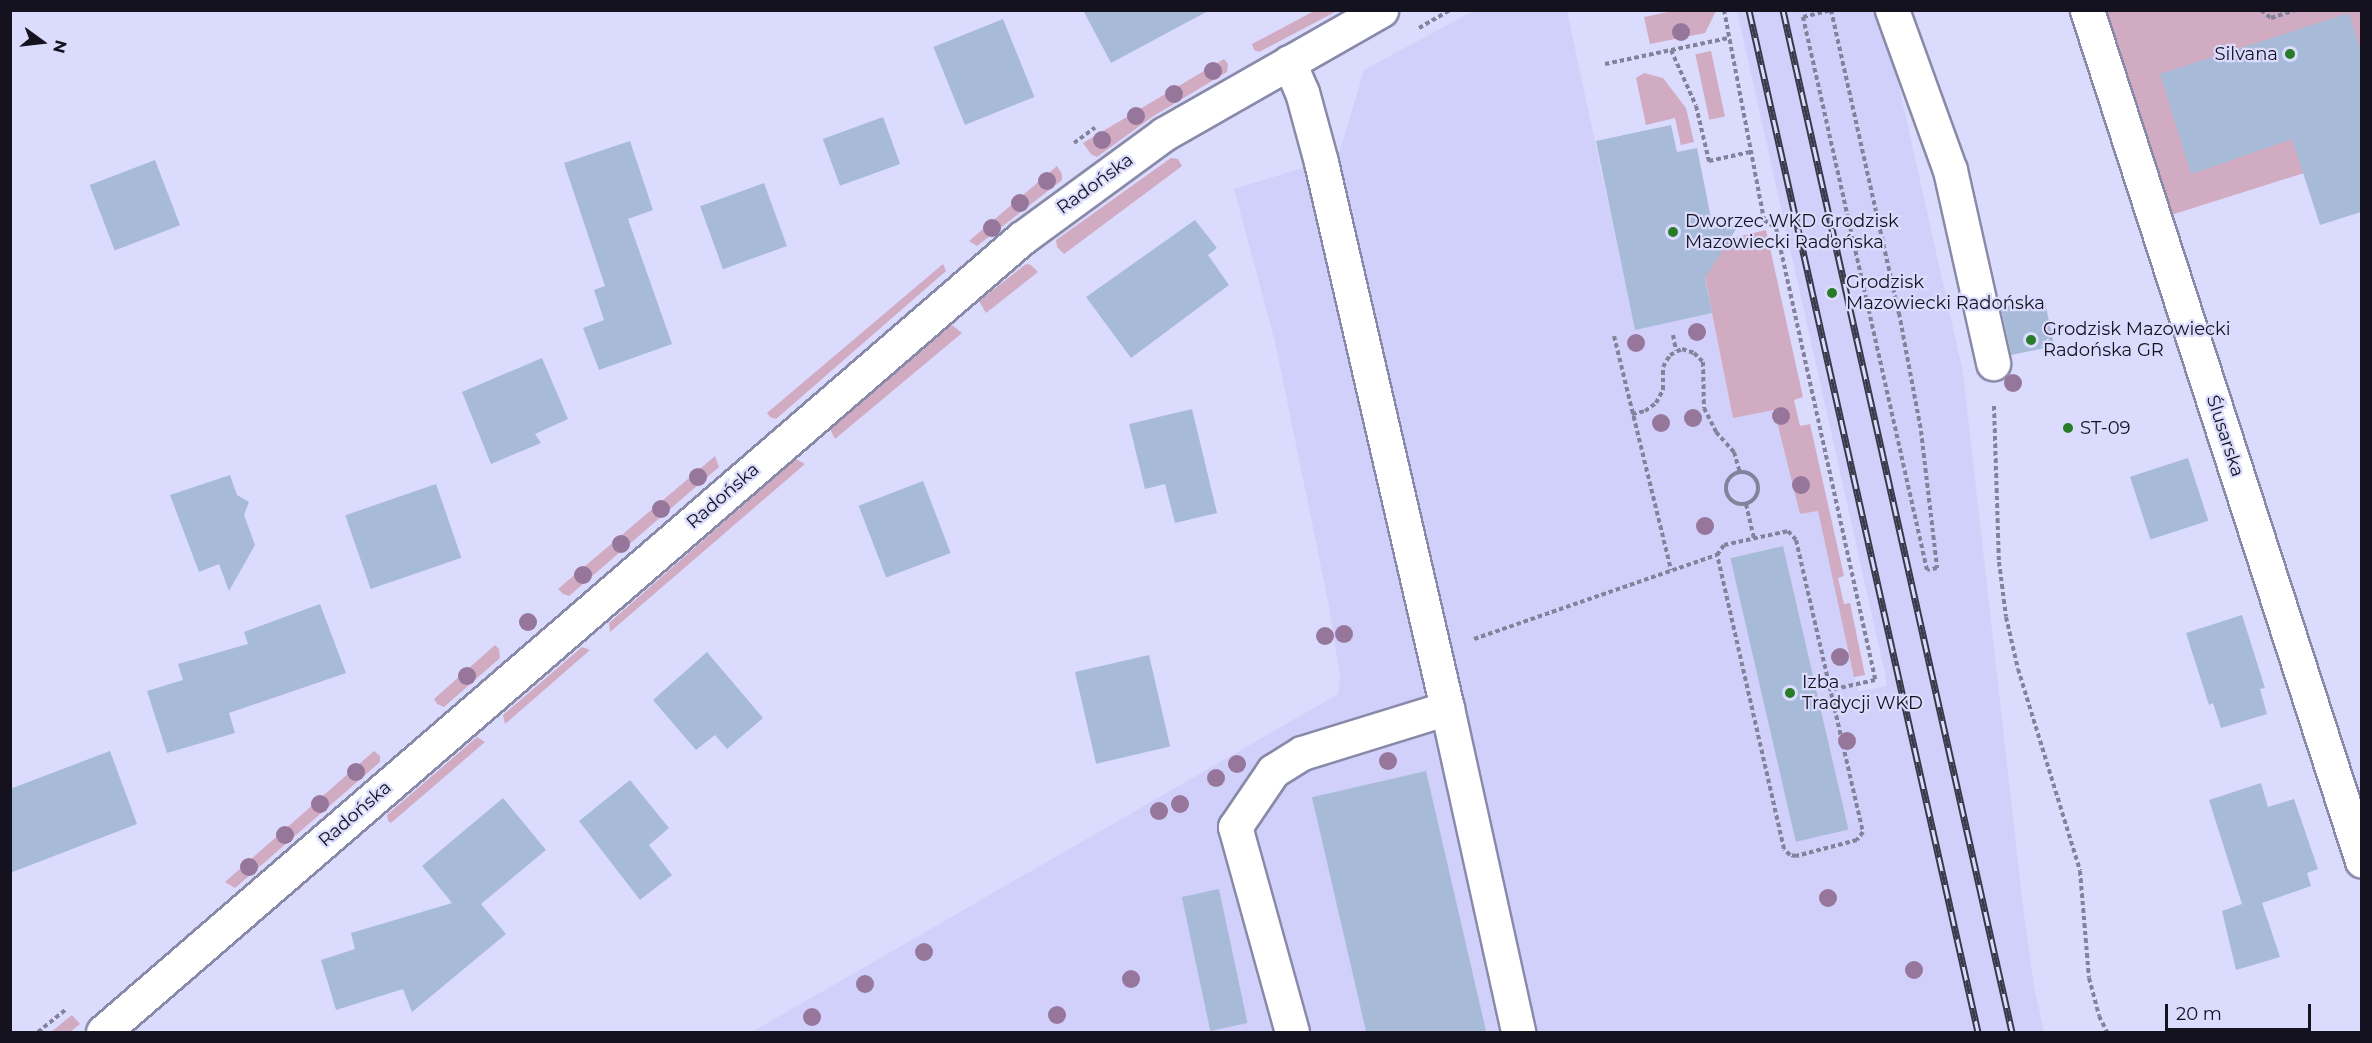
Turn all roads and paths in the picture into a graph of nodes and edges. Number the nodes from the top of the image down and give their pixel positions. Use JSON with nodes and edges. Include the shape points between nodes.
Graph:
{"nodes":[{"id":1,"x":1381,"y":10,"type":"edge"},
{"id":2,"x":1724,"y":10,"type":"edge"},
{"id":3,"x":1831,"y":10,"type":"edge"},
{"id":4,"x":1892,"y":10,"type":"edge"},
{"id":5,"x":2087,"y":10,"type":"edge"},
{"id":6,"x":2261,"y":10,"type":"edge"},
{"id":7,"x":2296,"y":10,"type":"edge"},
{"id":8,"x":1817,"y":12,"type":"edge"},
{"id":9,"x":1728,"y":38,"type":"junction"},
{"id":10,"x":1671,"y":50,"type":"junction"},
{"id":11,"x":1289,"y":62,"type":"junction"},
{"id":12,"x":1605,"y":64,"type":"dead end"},
{"id":13,"x":1750,"y":152,"type":"junction"},
{"id":14,"x":1673,"y":335,"type":"dead end"},
{"id":15,"x":1614,"y":336,"type":"dead end"},
{"id":16,"x":1676,"y":351,"type":"junction"},
{"id":17,"x":1993,"y":363,"type":"joint"},
{"id":18,"x":1632,"y":414,"type":"junction"},
{"id":19,"x":1740,"y":473,"type":"junction"},
{"id":20,"x":1746,"y":504,"type":"junction"},
{"id":21,"x":1754,"y":538,"type":"junction"},
{"id":22,"x":1717,"y":555,"type":"junction"},
{"id":23,"x":1671,"y":570,"type":"junction"},
{"id":24,"x":1434,"y":652,"type":"junction"},
{"id":25,"x":1830,"y":690,"type":"junction"},
{"id":26,"x":1447,"y":708,"type":"junction"},
{"id":27,"x":2361,"y":861,"type":"edge"},
{"id":28,"x":103,"y":1032,"type":"edge"},
{"id":29,"x":1292,"y":1032,"type":"edge"},
{"id":30,"x":1518,"y":1032,"type":"edge"},
{"id":31,"x":2107,"y":1032,"type":"edge"}],
"edges":[{"from":1,"to":11,"type":"street","name":"Radońska"},
{"from":2,"to":9,"type":"path"},
{"from":3,"to":8,"type":"path"},
{"from":3,"to":8,"type":"path","via":[[1899,313],[1921,431],[1937,568],[1927,570],[1803,17]]},
{"from":4,"to":17,"type":"street","via":[[1950,170]]},
{"from":5,"to":27,"type":"street","name":"Ślusarska"},
{"from":6,"to":7,"type":"path","via":[[2271,18]]},
{"from":9,"to":10,"type":"path"},
{"from":9,"to":13,"type":"path"},
{"from":10,"to":12,"type":"path"},
{"from":10,"to":13,"type":"path","via":[[1696,106],[1709,161]]},
{"from":11,"to":24,"type":"street","via":[[1302,92],[1321,162]]},
{"from":11,"to":28,"type":"street","name":"Radońska","via":[[1164,134],[1022,238]]},
{"from":13,"to":25,"type":"path","via":[[1764,220],[1776,228],[1875,680]]},
{"from":14,"to":16,"type":"path"},
{"from":15,"to":18,"type":"path"},
{"from":16,"to":18,"type":"path","via":[[1665,360],[1663,390],[1656,403]]},
{"from":16,"to":19,"type":"path","via":[[1694,352],[1703,362],[1704,408],[1716,432],[1734,452]]},
{"from":17,"to":31,"type":"path","via":[[1999,562],[2006,617],[2018,669],[2080,871],[2089,978]]},
{"from":18,"to":23,"type":"path"},
{"from":19,"to":20,"type":"path","via":[[1751,476],[1757,485],[1756,496]]},
{"from":19,"to":20,"type":"path","via":[[1730,479],[1727,492],[1734,502]]},
{"from":20,"to":21,"type":"path"},
{"from":21,"to":22,"type":"path","via":[[1724,545]]},
{"from":21,"to":25,"type":"path","via":[[1785,530],[1796,540]]},
{"from":22,"to":23,"type":"path"},
{"from":22,"to":25,"type":"path","via":[[1784,849],[1790,855],[1857,840],[1863,832]]},
{"from":23,"to":24,"type":"path"},
{"from":24,"to":26,"type":"street"},
{"from":26,"to":29,"type":"street","via":[[1302,753],[1273,771],[1235,827]]},
{"from":26,"to":30,"type":"street"}]}
